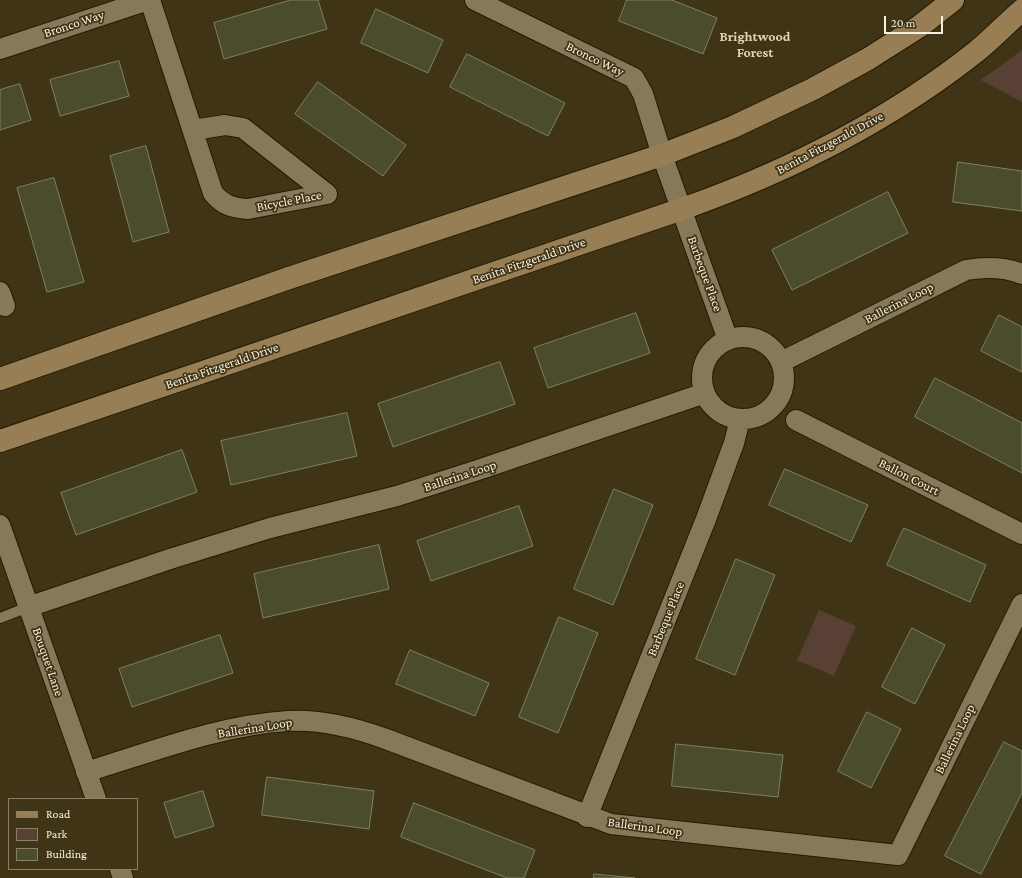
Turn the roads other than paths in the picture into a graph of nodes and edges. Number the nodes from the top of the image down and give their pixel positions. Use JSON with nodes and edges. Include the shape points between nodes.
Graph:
{"nodes":[{"id":1,"x":149,"y":0,"type":"edge"},
{"id":2,"x":475,"y":0,"type":"edge"},
{"id":3,"x":953,"y":0,"type":"edge"},
{"id":4,"x":1022,"y":10,"type":"edge"},
{"id":5,"x":0,"y":49,"type":"edge"},
{"id":6,"x":193,"y":130,"type":"junction"},
{"id":7,"x":662,"y":155,"type":"junction"},
{"id":8,"x":682,"y":209,"type":"junction"},
{"id":9,"x":1022,"y":274,"type":"edge"},
{"id":10,"x":728,"y":340,"type":"junction"},
{"id":11,"x":782,"y":362,"type":"junction"},
{"id":12,"x":0,"y":379,"type":"edge"},
{"id":13,"x":705,"y":393,"type":"junction"},
{"id":14,"x":740,"y":419,"type":"junction"},
{"id":15,"x":796,"y":420,"type":"dead end"},
{"id":16,"x":0,"y":441,"type":"edge"},
{"id":17,"x":0,"y":525,"type":"edge"},
{"id":18,"x":1022,"y":534,"type":"edge"},
{"id":19,"x":1022,"y":604,"type":"edge"},
{"id":20,"x":28,"y":607,"type":"junction"},
{"id":21,"x":0,"y":618,"type":"edge"},
{"id":22,"x":86,"y":772,"type":"junction"},
{"id":23,"x":96,"y":798,"type":"edge"},
{"id":24,"x":587,"y":817,"type":"junction"}],
"edges":[{"from":1,"to":5,"type":"street","name":"Bronco Way"},
{"from":1,"to":6,"type":"street","name":"Bicycle Place"},
{"from":2,"to":7,"type":"street","name":"Bronco Way","via":[[634,78],[645,99]]},
{"from":3,"to":7,"type":"main road","via":[[920,26],[813,89],[733,127]]},
{"from":4,"to":8,"type":"main road","name":"Benita Fitzgerald Drive","via":[[978,50],[888,112],[778,171]]},
{"from":6,"to":6,"type":"street","name":"Bicycle Place","via":[[213,193],[220,202],[228,206],[248,209],[327,194],[243,128],[225,125]]},
{"from":7,"to":8,"type":"street","name":"Bronco Way"},
{"from":7,"to":12,"type":"main road","via":[[289,278]]},
{"from":8,"to":10,"type":"street","name":"Barbeque Place"},
{"from":8,"to":16,"type":"main road","name":"Benita Fitzgerald Drive"},
{"from":9,"to":11,"type":"street","name":"Ballerina Loop","via":[[1004,269],[966,270]]},
{"from":10,"to":11,"type":"street","via":[[753,338],[775,351]]},
{"from":10,"to":13,"type":"street","via":[[717,346],[705,364],[702,380]]},
{"from":11,"to":14,"type":"street","via":[[784,386],[773,407],[752,418]]},
{"from":13,"to":14,"type":"street","via":[[710,403],[719,411],[729,417]]},
{"from":13,"to":20,"type":"street","name":"Ballerina Loop","via":[[397,496],[270,528]]},
{"from":14,"to":24,"type":"street","name":"Barbeque Place","via":[[734,443],[706,519]]},
{"from":15,"to":18,"type":"street","name":"Ballon Court"},
{"from":17,"to":20,"type":"street","name":"Bouquet Lane"},
{"from":19,"to":24,"type":"street","name":"Ballerina Loop","via":[[898,855],[625,827]]},
{"from":20,"to":21,"type":"lane"},
{"from":20,"to":22,"type":"street","name":"Bouquet Lane"},
{"from":22,"to":23,"type":"street","name":"Bouquet Lane"},
{"from":22,"to":24,"type":"street","name":"Ballerina Loop","via":[[225,731],[289,721],[307,722],[350,728],[380,736]]}]}
